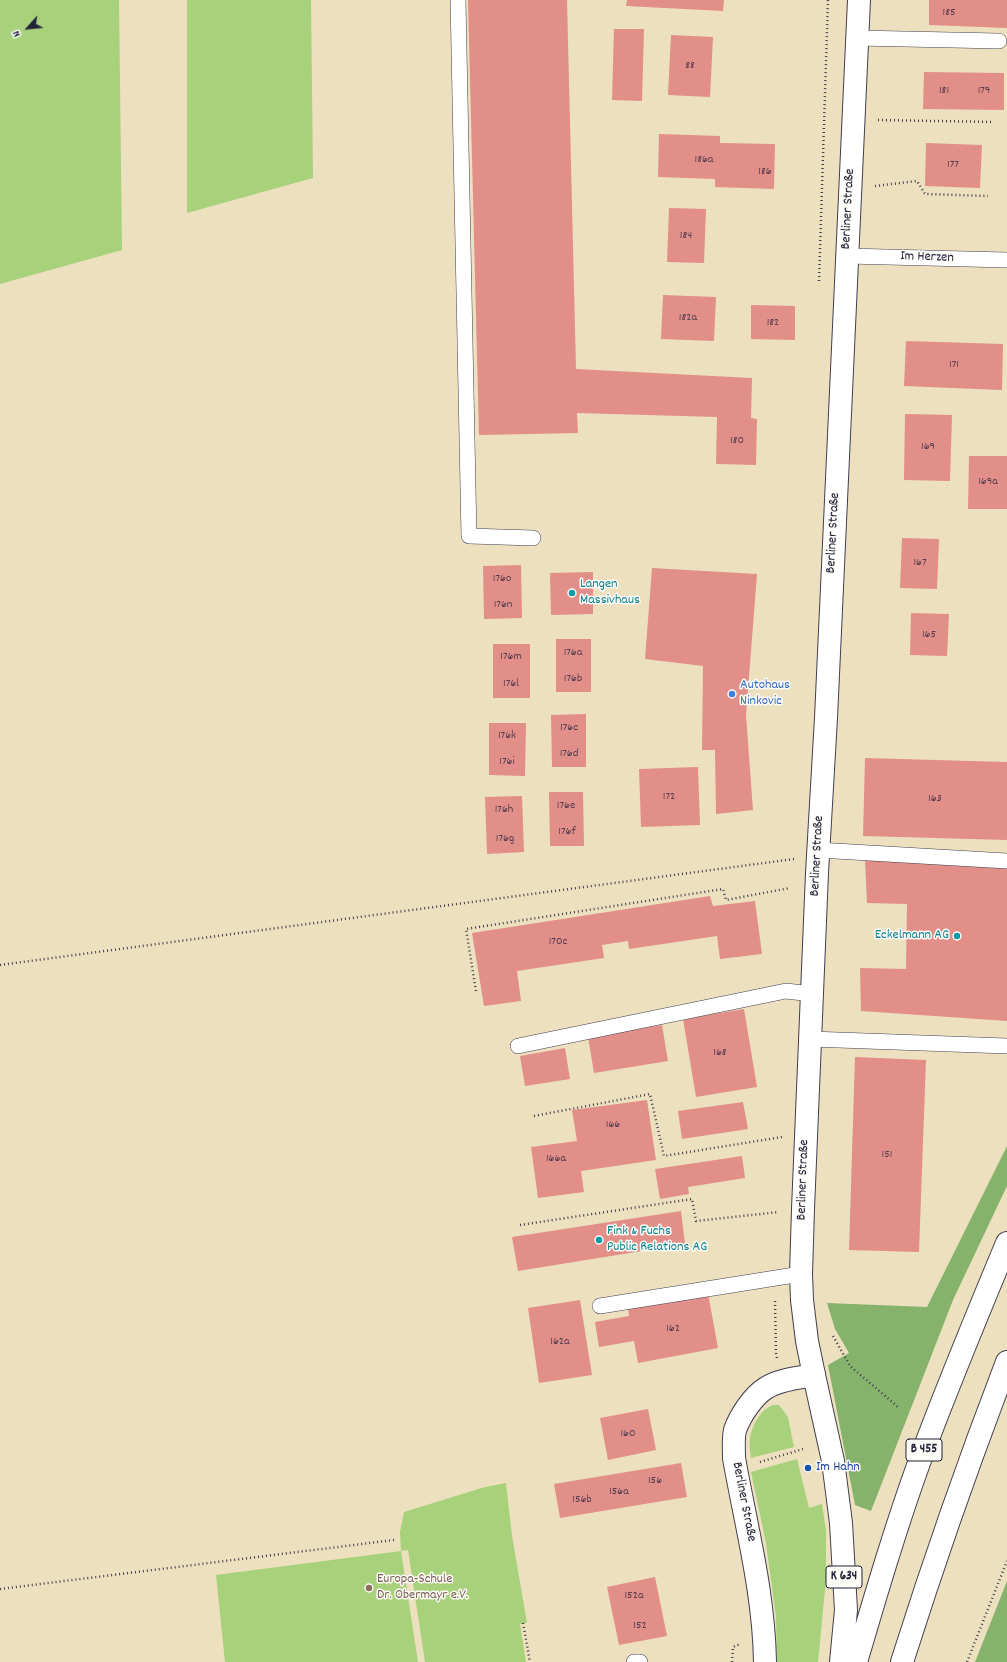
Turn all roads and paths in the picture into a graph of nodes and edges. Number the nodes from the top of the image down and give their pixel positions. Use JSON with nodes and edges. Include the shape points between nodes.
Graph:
{"nodes":[{"id":1,"x":458,"y":0,"type":"edge"},
{"id":2,"x":828,"y":0,"type":"edge"},
{"id":3,"x":859,"y":0,"type":"edge"},
{"id":4,"x":857,"y":38,"type":"junction"},
{"id":5,"x":999,"y":41,"type":"dead end"},
{"id":6,"x":853,"y":119,"type":"junction"},
{"id":7,"x":994,"y":122,"type":"dead end"},
{"id":8,"x":850,"y":189,"type":"junction"},
{"id":9,"x":988,"y":196,"type":"dead end"},
{"id":10,"x":847,"y":256,"type":"junction"},
{"id":11,"x":1007,"y":260,"type":"edge"},
{"id":12,"x":819,"y":286,"type":"dead end"},
{"id":13,"x":533,"y":538,"type":"dead end"},
{"id":14,"x":818,"y":850,"type":"junction"},
{"id":15,"x":793,"y":858,"type":"dead end"},
{"id":16,"x":1007,"y":861,"type":"edge"},
{"id":17,"x":790,"y":888,"type":"dead end"},
{"id":18,"x":0,"y":966,"type":"edge"},
{"id":19,"x":476,"y":991,"type":"dead end"},
{"id":20,"x":812,"y":994,"type":"junction"},
{"id":21,"x":810,"y":1039,"type":"junction"},
{"id":22,"x":518,"y":1046,"type":"dead end"},
{"id":23,"x":1007,"y":1046,"type":"edge"},
{"id":24,"x":534,"y":1116,"type":"dead end"},
{"id":25,"x":806,"y":1133,"type":"junction"},
{"id":26,"x":803,"y":1209,"type":"junction"},
{"id":27,"x":520,"y":1225,"type":"dead end"},
{"id":28,"x":1007,"y":1243,"type":"edge"},
{"id":29,"x":801,"y":1274,"type":"junction"},
{"id":30,"x":775,"y":1300,"type":"dead end"},
{"id":31,"x":600,"y":1306,"type":"dead end"},
{"id":32,"x":830,"y":1329,"type":"dead end"},
{"id":33,"x":776,"y":1353,"type":"dead end"},
{"id":34,"x":1007,"y":1362,"type":"edge"},
{"id":35,"x":814,"y":1375,"type":"junction"},
{"id":36,"x":898,"y":1407,"type":"dead end"},
{"id":37,"x":803,"y":1449,"type":"dead end"},
{"id":38,"x":759,"y":1463,"type":"dead end"},
{"id":39,"x":394,"y":1540,"type":"dead end"},
{"id":40,"x":1007,"y":1561,"type":"edge"},
{"id":41,"x":0,"y":1589,"type":"edge"},
{"id":42,"x":524,"y":1623,"type":"dead end"},
{"id":43,"x":530,"y":1662,"type":"edge"},
{"id":44,"x":634,"y":1662,"type":"edge"},
{"id":45,"x":640,"y":1662,"type":"edge"},
{"id":46,"x":765,"y":1662,"type":"edge"},
{"id":47,"x":841,"y":1662,"type":"edge"},
{"id":48,"x":856,"y":1662,"type":"edge"},
{"id":49,"x":902,"y":1662,"type":"edge"},
{"id":50,"x":967,"y":1662,"type":"edge"}],
"edges":[{"from":1,"to":13,"type":"lane","via":[[470,536]]},
{"from":2,"to":12,"type":"path"},
{"from":3,"to":4,"type":"main road","name":"Berliner Straße","number":"K 634"},
{"from":4,"to":5,"type":"lane"},
{"from":4,"to":6,"type":"main road","name":"Berliner Straße","number":"K 634"},
{"from":6,"to":7,"type":"path"},
{"from":6,"to":8,"type":"main road","name":"Berliner Straße","number":"K 634"},
{"from":8,"to":9,"type":"path","via":[[916,181],[925,194]]},
{"from":8,"to":10,"type":"main road","name":"Berliner Straße","number":"K 634"},
{"from":10,"to":11,"type":"lane","name":"Im Herzen"},
{"from":10,"to":14,"type":"main road","name":"Berliner Straße","number":"K 634"},
{"from":14,"to":16,"type":"lane"},
{"from":14,"to":20,"type":"main road","name":"Berliner Straße","number":"K 634"},
{"from":15,"to":18,"type":"path"},
{"from":17,"to":19,"type":"path","via":[[726,900],[723,889],[466,929]]},
{"from":20,"to":21,"type":"main road","name":"Berliner Straße","number":"K 634"},
{"from":20,"to":22,"type":"lane","via":[[786,991]]},
{"from":21,"to":23,"type":"lane"},
{"from":21,"to":25,"type":"main road","name":"Berliner Straße","number":"K 634"},
{"from":24,"to":25,"type":"path","via":[[650,1094],[664,1156]]},
{"from":25,"to":26,"type":"main road","name":"Berliner Straße","number":"K 634"},
{"from":26,"to":27,"type":"path","via":[[696,1221],[692,1199]]},
{"from":26,"to":29,"type":"main road","name":"Berliner Straße","number":"K 634"},
{"from":28,"to":48,"type":"main road","number":"B 455","via":[[962,1349],[920,1461]]},
{"from":29,"to":31,"type":"lane"},
{"from":29,"to":35,"type":"main road","name":"Berliner Straße","number":"K 634","via":[[807,1341]]},
{"from":30,"to":33,"type":"path"},
{"from":32,"to":36,"type":"path","via":[[850,1366]]},
{"from":34,"to":49,"type":"main road","via":[[975,1444]]},
{"from":35,"to":46,"type":"main road","name":"Berliner Straße","via":[[784,1381],[766,1388],[744,1413],[733,1444],[757,1576]]},
{"from":35,"to":47,"type":"main road","number":"K 634","via":[[833,1461],[841,1523],[846,1610]]},
{"from":37,"to":38,"type":"path"},
{"from":39,"to":41,"type":"path"},
{"from":40,"to":50,"type":"path"},
{"from":42,"to":43,"type":"path"},
{"from":44,"to":45,"type":"lane"}]}
